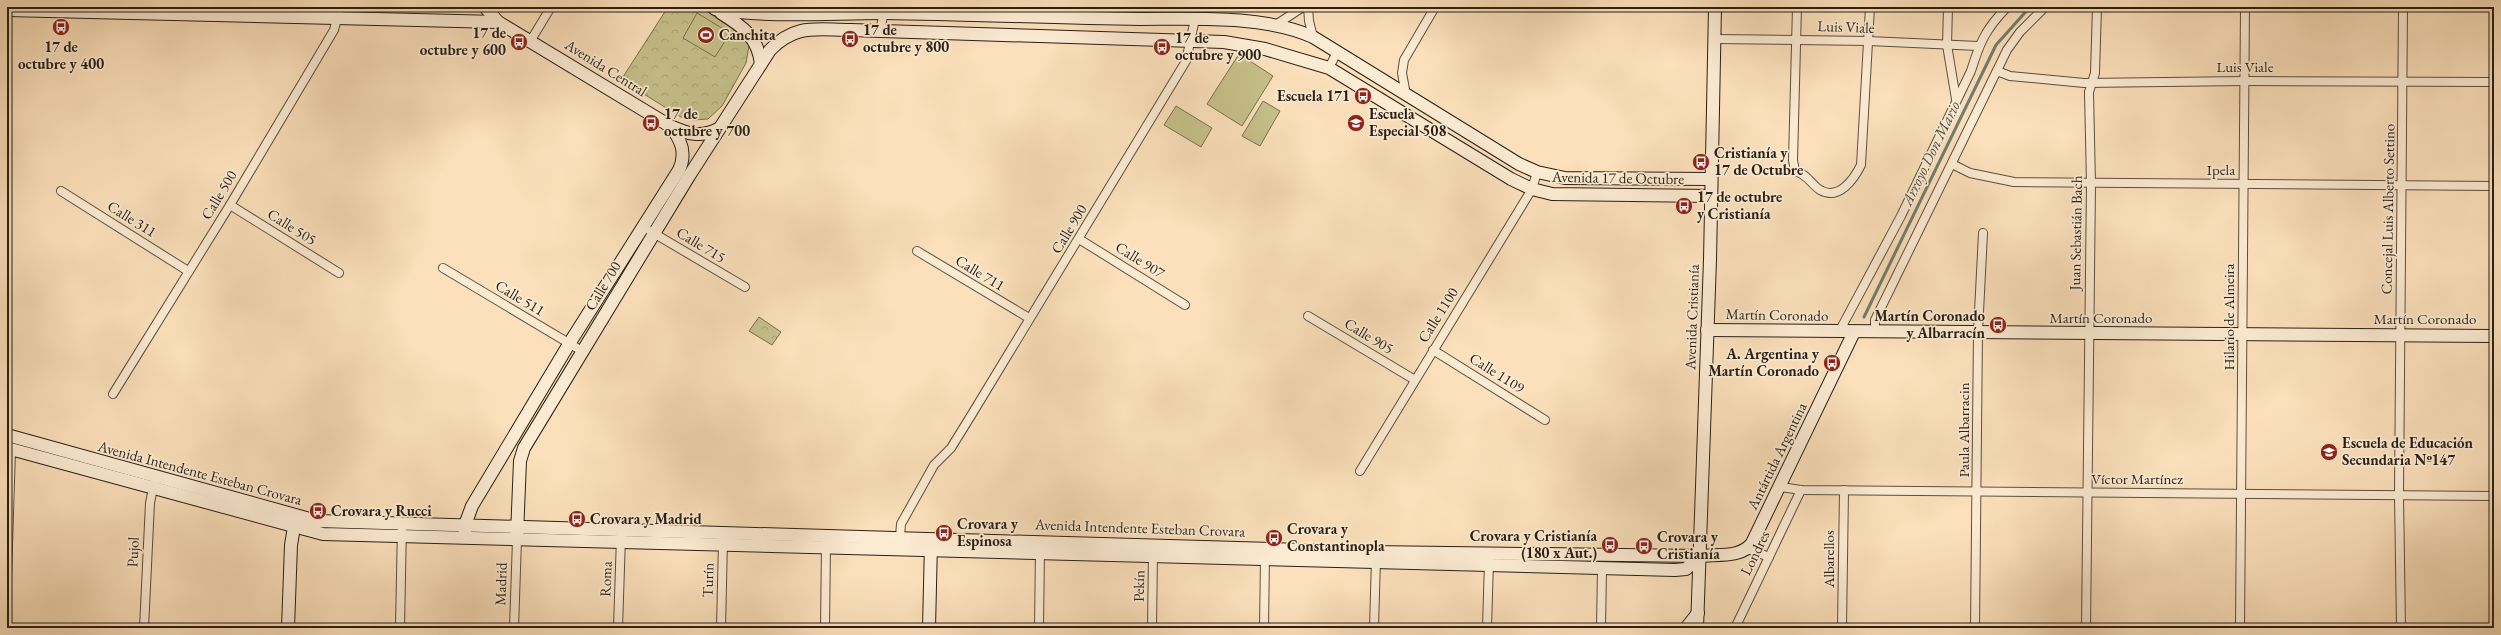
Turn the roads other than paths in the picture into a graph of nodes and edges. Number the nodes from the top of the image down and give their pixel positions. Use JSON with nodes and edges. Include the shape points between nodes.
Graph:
{"nodes":[{"id":1,"x":485,"y":7,"type":"edge"},
{"id":2,"x":551,"y":7,"type":"edge"},
{"id":3,"x":1303,"y":7,"type":"edge"},
{"id":4,"x":1308,"y":7,"type":"edge"},
{"id":5,"x":1435,"y":7,"type":"edge"},
{"id":6,"x":1715,"y":7,"type":"edge"},
{"id":7,"x":1797,"y":7,"type":"edge"},
{"id":8,"x":1870,"y":7,"type":"edge"},
{"id":9,"x":1948,"y":7,"type":"edge"},
{"id":10,"x":2007,"y":7,"type":"edge"},
{"id":11,"x":2045,"y":7,"type":"edge"},
{"id":12,"x":2097,"y":7,"type":"edge"},
{"id":13,"x":2245,"y":7,"type":"edge"},
{"id":14,"x":2403,"y":7,"type":"edge"},
{"id":15,"x":23,"y":8,"type":"edge"},
{"id":16,"x":714,"y":8,"type":"edge"},
{"id":17,"x":7,"y":10,"type":"edge"},
{"id":18,"x":884,"y":10,"type":"edge"},
{"id":19,"x":339,"y":12,"type":"edge"},
{"id":20,"x":1195,"y":19,"type":"junction"},
{"id":21,"x":498,"y":22,"type":"junction"},
{"id":22,"x":1277,"y":24,"type":"junction"},
{"id":23,"x":880,"y":31,"type":"junction"},
{"id":24,"x":1313,"y":37,"type":"junction"},
{"id":25,"x":1714,"y":39,"type":"junction"},
{"id":26,"x":1796,"y":39,"type":"junction"},
{"id":27,"x":531,"y":40,"type":"junction"},
{"id":28,"x":1191,"y":41,"type":"junction"},
{"id":29,"x":1869,"y":41,"type":"junction"},
{"id":30,"x":1947,"y":45,"type":"junction"},
{"id":31,"x":1978,"y":46,"type":"junction"},
{"id":32,"x":1337,"y":52,"type":"junction"},
{"id":33,"x":761,"y":64,"type":"junction"},
{"id":34,"x":1329,"y":68,"type":"junction"},
{"id":35,"x":1996,"y":71,"type":"junction"},
{"id":36,"x":2245,"y":81,"type":"junction"},
{"id":37,"x":2091,"y":82,"type":"junction"},
{"id":38,"x":2403,"y":82,"type":"junction"},
{"id":39,"x":2494,"y":82,"type":"edge"},
{"id":40,"x":1406,"y":95,"type":"junction"},
{"id":41,"x":1956,"y":99,"type":"junction"},
{"id":42,"x":670,"y":126,"type":"junction"},
{"id":43,"x":718,"y":129,"type":"junction"},
{"id":44,"x":1952,"y":164,"type":"junction"},
{"id":45,"x":1537,"y":172,"type":"junction"},
{"id":46,"x":1710,"y":179,"type":"junction"},
{"id":47,"x":2091,"y":184,"type":"junction"},
{"id":48,"x":2244,"y":184,"type":"junction"},
{"id":49,"x":2403,"y":184,"type":"junction"},
{"id":50,"x":2494,"y":186,"type":"edge"},
{"id":51,"x":1532,"y":189,"type":"junction"},
{"id":52,"x":61,"y":191,"type":"dead end"},
{"id":53,"x":1710,"y":196,"type":"junction"},
{"id":54,"x":230,"y":205,"type":"junction"},
{"id":55,"x":643,"y":226,"type":"junction"},
{"id":56,"x":654,"y":233,"type":"junction"},
{"id":57,"x":1983,"y":233,"type":"dead end"},
{"id":58,"x":1079,"y":239,"type":"junction"},
{"id":59,"x":917,"y":251,"type":"dead end"},
{"id":60,"x":443,"y":268,"type":"dead end"},
{"id":61,"x":188,"y":271,"type":"junction"},
{"id":62,"x":339,"y":273,"type":"dead end"},
{"id":63,"x":746,"y":287,"type":"dead end"},
{"id":64,"x":1185,"y":305,"type":"dead end"},
{"id":65,"x":1308,"y":316,"type":"dead end"},
{"id":66,"x":1029,"y":318,"type":"junction"},
{"id":67,"x":1707,"y":330,"type":"junction"},
{"id":68,"x":1839,"y":332,"type":"junction"},
{"id":69,"x":1854,"y":332,"type":"junction"},
{"id":70,"x":1874,"y":332,"type":"junction"},
{"id":71,"x":1978,"y":332,"type":"junction"},
{"id":72,"x":2088,"y":334,"type":"junction"},
{"id":73,"x":2243,"y":334,"type":"junction"},
{"id":74,"x":2400,"y":335,"type":"junction"},
{"id":75,"x":2494,"y":336,"type":"edge"},
{"id":76,"x":569,"y":344,"type":"junction"},
{"id":77,"x":1434,"y":350,"type":"junction"},
{"id":78,"x":582,"y":351,"type":"junction"},
{"id":79,"x":1415,"y":380,"type":"junction"},
{"id":80,"x":113,"y":394,"type":"dead end"},
{"id":81,"x":1545,"y":420,"type":"dead end"},
{"id":82,"x":7,"y":435,"type":"edge"},
{"id":83,"x":9,"y":449,"type":"edge"},
{"id":84,"x":1360,"y":471,"type":"dead end"},
{"id":85,"x":154,"y":483,"type":"junction"},
{"id":86,"x":1781,"y":487,"type":"junction"},
{"id":87,"x":1801,"y":490,"type":"junction"},
{"id":88,"x":1844,"y":490,"type":"junction"},
{"id":89,"x":1977,"y":492,"type":"junction"},
{"id":90,"x":2088,"y":493,"type":"junction"},
{"id":91,"x":2241,"y":493,"type":"junction"},
{"id":92,"x":2399,"y":494,"type":"junction"},
{"id":93,"x":2494,"y":496,"type":"edge"},
{"id":94,"x":297,"y":516,"type":"junction"},
{"id":95,"x":465,"y":525,"type":"junction"},
{"id":96,"x":518,"y":527,"type":"junction"},
{"id":97,"x":294,"y":528,"type":"junction"},
{"id":98,"x":402,"y":530,"type":"junction"},
{"id":99,"x":622,"y":531,"type":"junction"},
{"id":100,"x":900,"y":537,"type":"junction"},
{"id":101,"x":931,"y":538,"type":"junction"},
{"id":102,"x":465,"y":539,"type":"junction"},
{"id":103,"x":723,"y":539,"type":"junction"},
{"id":104,"x":517,"y":540,"type":"junction"},
{"id":105,"x":826,"y":541,"type":"junction"},
{"id":106,"x":1040,"y":541,"type":"junction"},
{"id":107,"x":621,"y":544,"type":"junction"},
{"id":108,"x":1748,"y":549,"type":"junction"},
{"id":109,"x":1153,"y":550,"type":"junction"},
{"id":110,"x":931,"y":551,"type":"junction"},
{"id":111,"x":1040,"y":553,"type":"junction"},
{"id":112,"x":1266,"y":553,"type":"junction"},
{"id":113,"x":1490,"y":553,"type":"junction"},
{"id":114,"x":1700,"y":556,"type":"junction"},
{"id":115,"x":1769,"y":557,"type":"junction"},
{"id":116,"x":1376,"y":558,"type":"junction"},
{"id":117,"x":1489,"y":566,"type":"junction"},
{"id":118,"x":1602,"y":568,"type":"junction"},
{"id":119,"x":7,"y":578,"type":"edge"},
{"id":120,"x":1698,"y":613,"type":"junction"},
{"id":121,"x":144,"y":628,"type":"edge"},
{"id":122,"x":288,"y":628,"type":"edge"},
{"id":123,"x":400,"y":628,"type":"edge"},
{"id":124,"x":514,"y":628,"type":"edge"},
{"id":125,"x":618,"y":628,"type":"edge"},
{"id":126,"x":721,"y":628,"type":"edge"},
{"id":127,"x":825,"y":628,"type":"edge"},
{"id":128,"x":929,"y":628,"type":"edge"},
{"id":129,"x":1039,"y":628,"type":"edge"},
{"id":130,"x":1152,"y":628,"type":"edge"},
{"id":131,"x":1264,"y":628,"type":"edge"},
{"id":132,"x":1374,"y":628,"type":"edge"},
{"id":133,"x":1487,"y":628,"type":"edge"},
{"id":134,"x":1601,"y":628,"type":"edge"},
{"id":135,"x":1686,"y":628,"type":"edge"},
{"id":136,"x":1697,"y":628,"type":"edge"},
{"id":137,"x":1734,"y":628,"type":"edge"},
{"id":138,"x":1842,"y":628,"type":"edge"},
{"id":139,"x":1975,"y":628,"type":"edge"},
{"id":140,"x":2086,"y":628,"type":"edge"},
{"id":141,"x":2240,"y":628,"type":"edge"},
{"id":142,"x":2401,"y":628,"type":"edge"}],
"edges":[{"from":1,"to":21,"type":"main road","name":"Avenida Central"},
{"from":2,"to":27,"type":"street"},
{"from":3,"to":22,"type":"street"},
{"from":4,"to":24,"type":"street"},
{"from":5,"to":40,"type":"street","via":[[1404,60],[1402,72]]},
{"from":6,"to":25,"type":"main road","name":"Avenida Cristianía"},
{"from":7,"to":26,"type":"street"},
{"from":8,"to":29,"type":"street"},
{"from":9,"to":30,"type":"street"},
{"from":10,"to":31,"type":"street","via":[[1994,20]]},
{"from":11,"to":35,"type":"street","via":[[2012,42]]},
{"from":12,"to":37,"type":"street","name":"Juan Sebastián Bach","via":[[2095,73]]},
{"from":13,"to":36,"type":"street","name":"Hilario de Almeira"},
{"from":14,"to":38,"type":"street","name":"Concejal Luis Alberto Settino"},
{"from":15,"to":17,"type":"main road"},
{"from":15,"to":19,"type":"main road"},
{"from":16,"to":18,"type":"main road","name":"Avenida 17 de Octubre","via":[[752,14]]},
{"from":16,"to":33,"type":"main road","via":[[747,30],[757,47]]},
{"from":18,"to":20,"type":"main road","name":"Avenida 17 de Octubre"},
{"from":18,"to":23,"type":"street"},
{"from":19,"to":21,"type":"main road"},
{"from":19,"to":54,"type":"street","name":"Calle 500","via":[[334,30]]},
{"from":20,"to":22,"type":"main road","name":"Avenida 17 de Octubre"},
{"from":20,"to":28,"type":"street","name":"Calle 900"},
{"from":21,"to":27,"type":"main road","name":"Avenida Central"},
{"from":22,"to":24,"type":"main road","name":"Avenida 17 de Octubre"},
{"from":23,"to":28,"type":"main road","name":"Avenida 17 de Octubre"},
{"from":23,"to":33,"type":"main road","name":"Avenida 17 de Octubre","via":[[795,32],[778,42]]},
{"from":24,"to":32,"type":"main road","name":"Avenida 17 de Octubre"},
{"from":25,"to":26,"type":"street","name":"Luis Viale"},
{"from":25,"to":46,"type":"main road","name":"Avenida Cristianía"},
{"from":26,"to":29,"type":"street","name":"Luis Viale"},
{"from":26,"to":29,"type":"street","via":[[1793,154],[1795,171],[1827,192],[1837,192],[1844,187],[1861,165]]},
{"from":27,"to":42,"type":"main road","name":"Avenida Central"},
{"from":28,"to":34,"type":"main road","name":"Avenida 17 de Octubre","via":[[1224,42],[1265,50]]},
{"from":28,"to":58,"type":"street","name":"Calle 900","via":[[1186,61]]},
{"from":29,"to":30,"type":"street","name":"Luis Viale"},
{"from":30,"to":31,"type":"street","name":"Luis Viale"},
{"from":30,"to":41,"type":"street"},
{"from":31,"to":41,"type":"street","via":[[1971,72]]},
{"from":32,"to":34,"type":"street"},
{"from":32,"to":40,"type":"main road","name":"Avenida 17 de Octubre"},
{"from":33,"to":43,"type":"main road","name":"Calle 700"},
{"from":34,"to":51,"type":"main road","name":"Avenida 17 de Octubre","via":[[1511,179]]},
{"from":35,"to":37,"type":"street","name":"Luis Viale","via":[[2010,76]]},
{"from":35,"to":44,"type":"street","via":[[1961,139]]},
{"from":36,"to":37,"type":"street","name":"Luis Viale"},
{"from":36,"to":38,"type":"street","name":"Luis Viale"},
{"from":36,"to":48,"type":"street","name":"Hilario de Almeira"},
{"from":37,"to":47,"type":"street","name":"Juan Sebastián Bach"},
{"from":38,"to":39,"type":"street","name":"Luis Viale"},
{"from":38,"to":49,"type":"street","name":"Concejal Luis Alberto Settino"},
{"from":40,"to":45,"type":"main road","name":"Avenida 17 de Octubre","via":[[1519,164]]},
{"from":41,"to":68,"type":"street","via":[[1901,216]]},
{"from":42,"to":43,"type":"main road","name":"Avenida Central","via":[[693,135],[709,134]]},
{"from":42,"to":55,"type":"main road","name":"Calle 700","via":[[681,140],[682,164]]},
{"from":43,"to":56,"type":"main road","name":"Calle 700"},
{"from":44,"to":47,"type":"street","name":"Ipela","via":[[1970,173],[2004,181]]},
{"from":44,"to":70,"type":"street","via":[[1875,320]]},
{"from":45,"to":46,"type":"main road","name":"Avenida 17 de Octubre","via":[[1565,178]]},
{"from":45,"to":51,"type":"street","name":"Calle 1100"},
{"from":46,"to":53,"type":"main road","name":"Avenida Cristianía"},
{"from":47,"to":48,"type":"street","name":"Ipela"},
{"from":47,"to":72,"type":"street","name":"Juan Sebastián Bach"},
{"from":48,"to":49,"type":"street","name":"Ipela"},
{"from":48,"to":73,"type":"street","name":"Hilario de Almeira"},
{"from":49,"to":50,"type":"street","name":"Ipela"},
{"from":49,"to":74,"type":"street","name":"Concejal Luis Alberto Settino"},
{"from":51,"to":53,"type":"main road","name":"Avenida 17 de Octubre","via":[[1564,195]]},
{"from":51,"to":77,"type":"street","name":"Calle 1100"},
{"from":52,"to":61,"type":"street","name":"Calle 311"},
{"from":53,"to":67,"type":"main road","name":"Avenida Cristianía"},
{"from":54,"to":61,"type":"street","name":"Calle 500"},
{"from":54,"to":62,"type":"street","name":"Calle 505"},
{"from":55,"to":56,"type":"street","name":"Calle 715"},
{"from":55,"to":76,"type":"main road","name":"Calle 700"},
{"from":56,"to":63,"type":"street","name":"Calle 715"},
{"from":56,"to":78,"type":"main road","name":"Calle 700"},
{"from":57,"to":71,"type":"street","name":"Paula Albarracin"},
{"from":58,"to":64,"type":"street","name":"Calle 907"},
{"from":58,"to":66,"type":"street","name":"Calle 900"},
{"from":59,"to":66,"type":"street","name":"Calle 711"},
{"from":60,"to":76,"type":"street","name":"Calle 511"},
{"from":61,"to":80,"type":"street","name":"Calle 500"},
{"from":65,"to":79,"type":"street","name":"Calle 905"},
{"from":66,"to":100,"type":"street","name":"Calle 900","via":[[951,448],[934,464],[901,524]]},
{"from":67,"to":68,"type":"main road","name":"Martín Coronado"},
{"from":67,"to":114,"type":"main road","name":"Avenida Cristianía"},
{"from":68,"to":69,"type":"main road","name":"Martín Coronado"},
{"from":69,"to":70,"type":"main road","name":"Martín Coronado"},
{"from":69,"to":86,"type":"main road","name":"Antártida Argentina"},
{"from":70,"to":71,"type":"main road","name":"Martín Coronado"},
{"from":71,"to":72,"type":"main road","name":"Martín Coronado"},
{"from":71,"to":89,"type":"street","name":"Paula Albarracin"},
{"from":72,"to":73,"type":"main road","name":"Martín Coronado"},
{"from":72,"to":90,"type":"street","name":"Juan Sebastián Bach"},
{"from":73,"to":74,"type":"main road","name":"Martín Coronado"},
{"from":73,"to":91,"type":"street","name":"Hilario de Almeira"},
{"from":74,"to":75,"type":"main road","name":"Martín Coronado"},
{"from":74,"to":92,"type":"street","name":"Concejal Luis Alberto Settino"},
{"from":76,"to":78,"type":"street","name":"Calle 511"},
{"from":76,"to":95,"type":"main road","name":"Calle 700","via":[[472,506]]},
{"from":77,"to":79,"type":"street","name":"Calle 1100"},
{"from":77,"to":81,"type":"street","name":"Calle 1109"},
{"from":78,"to":96,"type":"main road","name":"Calle 700","via":[[521,455]]},
{"from":79,"to":84,"type":"street","name":"Calle 1100"},
{"from":82,"to":85,"type":"main road","name":"Avenida Intendente Esteban Crovara"},
{"from":83,"to":85,"type":"main road","name":"Avenida Intendente Esteban Crovara"},
{"from":83,"to":119,"type":"street"},
{"from":85,"to":94,"type":"main road","name":"Avenida Intendente Esteban Crovara"},
{"from":85,"to":97,"type":"main road","name":"Avenida Intendente Esteban Crovara"},
{"from":85,"to":121,"type":"street","name":"Pujol","via":[[150,503]]},
{"from":86,"to":87,"type":"street","name":"Víctor Martínez"},
{"from":86,"to":108,"type":"main road","name":"Antártida Argentina"},
{"from":87,"to":88,"type":"street","name":"Víctor Martínez"},
{"from":87,"to":115,"type":"street","name":"Londres"},
{"from":88,"to":89,"type":"street","name":"Víctor Martínez"},
{"from":88,"to":138,"type":"street","name":"Albarellos"},
{"from":89,"to":90,"type":"street","name":"Víctor Martínez"},
{"from":89,"to":139,"type":"street","name":"Paula Albarracin"},
{"from":90,"to":91,"type":"street","name":"Víctor Martínez"},
{"from":90,"to":140,"type":"street","name":"Juan Sebastián Bach"},
{"from":91,"to":92,"type":"street","name":"Víctor Martínez"},
{"from":91,"to":141,"type":"street","name":"Hilario de Almeira"},
{"from":92,"to":93,"type":"street","name":"Víctor Martínez"},
{"from":92,"to":142,"type":"street","name":"Concejal Luis Alberto Settino"},
{"from":94,"to":97,"type":"main road"},
{"from":94,"to":98,"type":"main road","name":"Avenida Intendente Esteban Crovara","via":[[317,521]]},
{"from":95,"to":96,"type":"main road","name":"Avenida Intendente Esteban Crovara"},
{"from":95,"to":98,"type":"main road","name":"Avenida Intendente Esteban Crovara"},
{"from":95,"to":102,"type":"main road","name":"Calle 700"},
{"from":96,"to":99,"type":"main road","name":"Avenida Intendente Esteban Crovara"},
{"from":96,"to":104,"type":"main road","name":"Calle 700"},
{"from":97,"to":98,"type":"main road","name":"Avenida Intendente Esteban Crovara","via":[[323,534]]},
{"from":97,"to":122,"type":"main road"},
{"from":98,"to":102,"type":"main road","name":"Avenida Intendente Esteban Crovara"},
{"from":98,"to":123,"type":"street"},
{"from":99,"to":103,"type":"main road","name":"Avenida Intendente Esteban Crovara"},
{"from":99,"to":107,"type":"street","name":"Roma"},
{"from":100,"to":101,"type":"main road","name":"Avenida Intendente Esteban Crovara"},
{"from":100,"to":105,"type":"main road","name":"Avenida Intendente Esteban Crovara"},
{"from":101,"to":106,"type":"main road","name":"Avenida Intendente Esteban Crovara"},
{"from":101,"to":110,"type":"main road"},
{"from":102,"to":104,"type":"main road","name":"Avenida Intendente Esteban Crovara"},
{"from":103,"to":105,"type":"main road","name":"Avenida Intendente Esteban Crovara"},
{"from":103,"to":107,"type":"main road","name":"Avenida Intendente Esteban Crovara"},
{"from":103,"to":126,"type":"street","name":"Turín"},
{"from":104,"to":107,"type":"main road","name":"Avenida Intendente Esteban Crovara"},
{"from":104,"to":124,"type":"street","name":"Madrid"},
{"from":105,"to":110,"type":"main road","name":"Avenida Intendente Esteban Crovara"},
{"from":105,"to":127,"type":"street"},
{"from":106,"to":109,"type":"main road","name":"Avenida Intendente Esteban Crovara"},
{"from":106,"to":111,"type":"street"},
{"from":107,"to":125,"type":"street","name":"Roma"},
{"from":108,"to":114,"type":"main road"},
{"from":108,"to":115,"type":"street"},
{"from":109,"to":111,"type":"main road","name":"Avenida Intendente Esteban Crovara"},
{"from":109,"to":112,"type":"main road","name":"Avenida Intendente Esteban Crovara"},
{"from":109,"to":130,"type":"street","name":"Pekín"},
{"from":110,"to":111,"type":"main road","name":"Avenida Intendente Esteban Crovara"},
{"from":110,"to":128,"type":"main road"},
{"from":111,"to":129,"type":"street"},
{"from":112,"to":116,"type":"main road","name":"Avenida Intendente Esteban Crovara"},
{"from":112,"to":131,"type":"street"},
{"from":113,"to":114,"type":"main road","name":"Avenida Intendente Esteban Crovara"},
{"from":113,"to":116,"type":"main road","name":"Avenida Intendente Esteban Crovara"},
{"from":113,"to":117,"type":"street"},
{"from":114,"to":118,"type":"main road","name":"Avenida Intendente Esteban Crovara","via":[[1686,569]]},
{"from":114,"to":120,"type":"main road","name":"Avenida Cristianía"},
{"from":115,"to":137,"type":"street","name":"Londres"},
{"from":116,"to":117,"type":"main road","name":"Avenida Intendente Esteban Crovara"},
{"from":116,"to":132,"type":"street"},
{"from":117,"to":118,"type":"main road","name":"Avenida Intendente Esteban Crovara"},
{"from":117,"to":133,"type":"street"},
{"from":118,"to":134,"type":"street"},
{"from":120,"to":135,"type":"main road"},
{"from":120,"to":136,"type":"main road","name":"Avenida Cristianía"}]}
